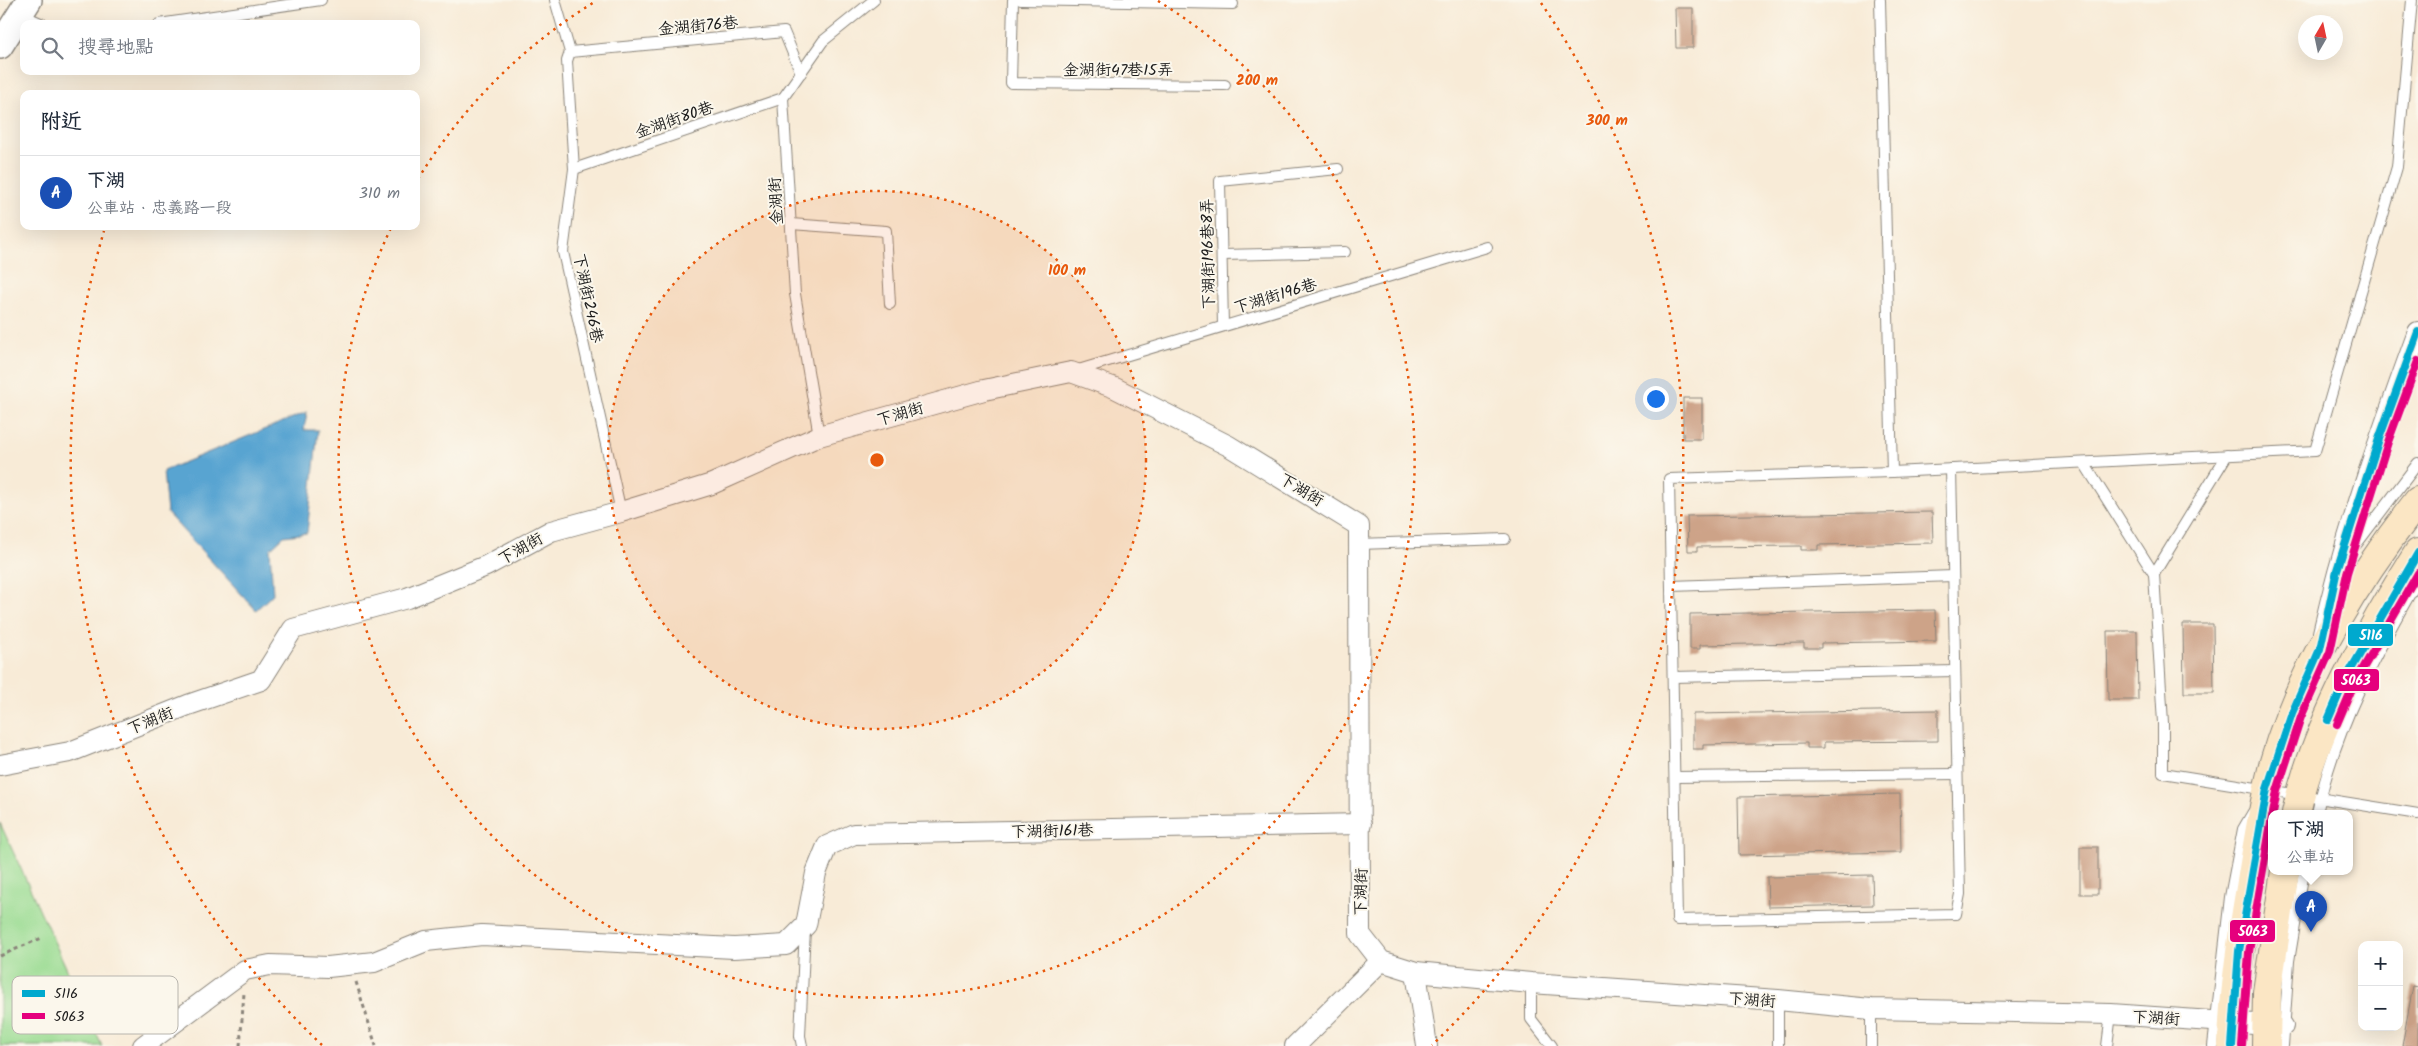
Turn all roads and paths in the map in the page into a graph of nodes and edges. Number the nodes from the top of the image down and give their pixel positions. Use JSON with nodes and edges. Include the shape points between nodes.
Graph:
{"nodes":[{"id":1,"x":321,"y":0,"type":"edge"},
{"id":2,"x":555,"y":0,"type":"edge"},
{"id":3,"x":874,"y":0,"type":"edge"},
{"id":4,"x":1012,"y":0,"type":"edge"},
{"id":5,"x":1021,"y":0,"type":"edge"},
{"id":6,"x":1880,"y":0,"type":"edge"},
{"id":7,"x":2412,"y":0,"type":"edge"},
{"id":8,"x":1233,"y":4,"type":"dead end"},
{"id":9,"x":25,"y":7,"type":"edge"},
{"id":10,"x":39,"y":20,"type":"edge"},
{"id":11,"x":186,"y":20,"type":"edge"},
{"id":12,"x":0,"y":46,"type":"edge"},
{"id":13,"x":570,"y":52,"type":"junction"},
{"id":14,"x":801,"y":73,"type":"junction"},
{"id":15,"x":1225,"y":85,"type":"dead end"},
{"id":16,"x":783,"y":98,"type":"junction"},
{"id":17,"x":574,"y":169,"type":"junction"},
{"id":18,"x":1338,"y":169,"type":"dead end"},
{"id":19,"x":791,"y":224,"type":"junction"},
{"id":20,"x":1486,"y":247,"type":"dead end"},
{"id":21,"x":1345,"y":252,"type":"dead end"},
{"id":22,"x":1222,"y":255,"type":"junction"},
{"id":23,"x":890,"y":304,"type":"dead end"},
{"id":24,"x":1223,"y":326,"type":"junction"},
{"id":25,"x":2418,"y":332,"type":"edge"},
{"id":26,"x":1071,"y":372,"type":"junction"},
{"id":27,"x":819,"y":436,"type":"junction"},
{"id":28,"x":2227,"y":455,"type":"junction"},
{"id":29,"x":2084,"y":463,"type":"junction"},
{"id":30,"x":2418,"y":463,"type":"edge"},
{"id":31,"x":1951,"y":469,"type":"junction"},
{"id":32,"x":1892,"y":472,"type":"junction"},
{"id":33,"x":2418,"y":501,"type":"edge"},
{"id":34,"x":621,"y":512,"type":"junction"},
{"id":35,"x":1505,"y":539,"type":"dead end"},
{"id":36,"x":1359,"y":544,"type":"junction"},
{"id":37,"x":2418,"y":553,"type":"edge"},
{"id":38,"x":2338,"y":570,"type":"junction"},
{"id":39,"x":2154,"y":574,"type":"junction"},
{"id":40,"x":1953,"y":576,"type":"junction"},
{"id":41,"x":2418,"y":580,"type":"edge"},
{"id":42,"x":1671,"y":586,"type":"junction"},
{"id":43,"x":2320,"y":649,"type":"junction"},
{"id":44,"x":1955,"y":671,"type":"junction"},
{"id":45,"x":1673,"y":677,"type":"junction"},
{"id":46,"x":0,"y":765,"type":"edge"},
{"id":47,"x":1957,"y":774,"type":"junction"},
{"id":48,"x":1676,"y":777,"type":"junction"},
{"id":49,"x":2267,"y":789,"type":"junction"},
{"id":50,"x":2308,"y":805,"type":"edge"},
{"id":51,"x":2418,"y":814,"type":"edge"},
{"id":52,"x":1361,"y":824,"type":"junction"},
{"id":53,"x":2284,"y":875,"type":"edge"},
{"id":54,"x":2303,"y":875,"type":"edge"},
{"id":55,"x":806,"y":925,"type":"junction"},
{"id":56,"x":44,"y":937,"type":"dead end"},
{"id":57,"x":0,"y":956,"type":"edge"},
{"id":58,"x":1381,"y":961,"type":"junction"},
{"id":59,"x":351,"y":965,"type":"junction"},
{"id":60,"x":245,"y":970,"type":"junction"},
{"id":61,"x":1416,"y":972,"type":"junction"},
{"id":62,"x":1531,"y":983,"type":"junction"},
{"id":63,"x":1778,"y":1000,"type":"junction"},
{"id":64,"x":1871,"y":1009,"type":"junction"},
{"id":65,"x":2111,"y":1014,"type":"junction"},
{"id":66,"x":178,"y":1020,"type":"edge"},
{"id":67,"x":2226,"y":1029,"type":"edge"},
{"id":68,"x":2272,"y":1032,"type":"edge"},
{"id":69,"x":159,"y":1034,"type":"edge"},
{"id":70,"x":143,"y":1046,"type":"edge"},
{"id":71,"x":240,"y":1046,"type":"edge"},
{"id":72,"x":376,"y":1046,"type":"edge"},
{"id":73,"x":802,"y":1046,"type":"edge"},
{"id":74,"x":1295,"y":1046,"type":"edge"},
{"id":75,"x":1427,"y":1046,"type":"edge"},
{"id":76,"x":1552,"y":1046,"type":"edge"},
{"id":77,"x":1778,"y":1046,"type":"edge"},
{"id":78,"x":1871,"y":1046,"type":"edge"},
{"id":79,"x":2107,"y":1046,"type":"edge"},
{"id":80,"x":2214,"y":1046,"type":"edge"},
{"id":81,"x":2283,"y":1046,"type":"edge"}],
"edges":[{"from":1,"to":11,"type":"lane"},
{"from":2,"to":13,"type":"lane","name":"下湖街246巷"},
{"from":3,"to":14,"type":"lane","via":[[823,41]]},
{"from":4,"to":15,"type":"lane","name":"金湖街47巷15弄","via":[[1011,84]]},
{"from":5,"to":8,"type":"lane"},
{"from":6,"to":32,"type":"lane"},
{"from":7,"to":28,"type":"lane","via":[[2397,167],[2315,451]]},
{"from":9,"to":10,"type":"lane"},
{"from":9,"to":12,"type":"street"},
{"from":13,"to":14,"type":"lane","name":"金湖街76巷","via":[[784,32]]},
{"from":13,"to":17,"type":"lane","name":"下湖街246巷","via":[[567,61]]},
{"from":14,"to":16,"type":"lane"},
{"from":16,"to":17,"type":"lane","name":"金湖街80巷"},
{"from":16,"to":19,"type":"lane","name":"金湖街"},
{"from":17,"to":34,"type":"lane","name":"下湖街246巷","via":[[563,252]]},
{"from":18,"to":22,"type":"lane","name":"下湖街196巷8弄","via":[[1220,181]]},
{"from":19,"to":23,"type":"lane","via":[[886,231]]},
{"from":19,"to":27,"type":"lane","name":"金湖街","via":[[795,294]]},
{"from":20,"to":24,"type":"lane","name":"下湖街196巷"},
{"from":21,"to":22,"type":"lane"},
{"from":22,"to":24,"type":"lane","name":"下湖街196巷8弄"},
{"from":24,"to":26,"type":"lane","name":"下湖街196巷"},
{"from":25,"to":38,"type":"street","via":[[2379,439]]},
{"from":26,"to":27,"type":"street","name":"下湖街","via":[[984,390]]},
{"from":26,"to":36,"type":"street","name":"下湖街","via":[[1115,388],[1229,446],[1359,526]]},
{"from":27,"to":34,"type":"street","name":"下湖街","via":[[712,484]]},
{"from":28,"to":29,"type":"lane"},
{"from":28,"to":39,"type":"lane"},
{"from":29,"to":31,"type":"lane"},
{"from":29,"to":39,"type":"lane"},
{"from":30,"to":38,"type":"lane"},
{"from":31,"to":32,"type":"lane"},
{"from":31,"to":40,"type":"lane"},
{"from":32,"to":42,"type":"lane","via":[[1669,478]]},
{"from":33,"to":43,"type":"main road"},
{"from":34,"to":46,"type":"street","name":"下湖街","via":[[551,531],[486,566],[407,598],[293,629],[261,680],[70,752]]},
{"from":35,"to":36,"type":"lane"},
{"from":36,"to":52,"type":"street","name":"下湖街"},
{"from":37,"to":50,"type":"main road","via":[[2346,680],[2312,760]]},
{"from":38,"to":43,"type":"street"},
{"from":39,"to":49,"type":"lane","via":[[2163,773]]},
{"from":40,"to":42,"type":"lane"},
{"from":40,"to":44,"type":"lane"},
{"from":41,"to":50,"type":"lane","via":[[2374,658],[2329,765]]},
{"from":42,"to":45,"type":"lane"},
{"from":43,"to":49,"type":"main road","via":[[2292,713]]},
{"from":44,"to":45,"type":"lane"},
{"from":44,"to":47,"type":"lane"},
{"from":45,"to":48,"type":"lane"},
{"from":47,"to":48,"type":"lane"},
{"from":47,"to":48,"type":"lane","via":[[1960,894],[1956,914],[1677,920]]},
{"from":49,"to":50,"type":"lane"},
{"from":49,"to":67,"type":"main road"},
{"from":50,"to":51,"type":"lane"},
{"from":52,"to":55,"type":"street","name":"下湖街161巷","via":[[854,834],[827,846],[816,873]]},
{"from":52,"to":58,"type":"street","name":"下湖街","via":[[1360,934]]},
{"from":53,"to":68,"type":"main road","via":[[2272,955]]},
{"from":54,"to":68,"type":"lane"},
{"from":55,"to":59,"type":"street","via":[[786,945],[734,948],[482,935],[426,940],[374,962]]},
{"from":55,"to":73,"type":"lane"},
{"from":56,"to":57,"type":"path"},
{"from":58,"to":61,"type":"street","name":"下湖街"},
{"from":58,"to":74,"type":"street"},
{"from":59,"to":60,"type":"street","via":[[328,968],[270,965]]},
{"from":59,"to":72,"type":"path"},
{"from":60,"to":66,"type":"street"},
{"from":60,"to":71,"type":"path"},
{"from":61,"to":62,"type":"street","name":"下湖街"},
{"from":61,"to":75,"type":"street"},
{"from":62,"to":63,"type":"street","name":"下湖街"},
{"from":62,"to":76,"type":"lane","via":[[1531,1019]]},
{"from":63,"to":64,"type":"street","name":"下湖街"},
{"from":63,"to":77,"type":"lane"},
{"from":64,"to":65,"type":"street","name":"下湖街"},
{"from":64,"to":78,"type":"lane"},
{"from":65,"to":67,"type":"street","name":"下湖街"},
{"from":65,"to":79,"type":"lane"},
{"from":67,"to":68,"type":"street","name":"下湖街"},
{"from":67,"to":80,"type":"lane"},
{"from":68,"to":81,"type":"lane"},
{"from":69,"to":70,"type":"street"}]}
